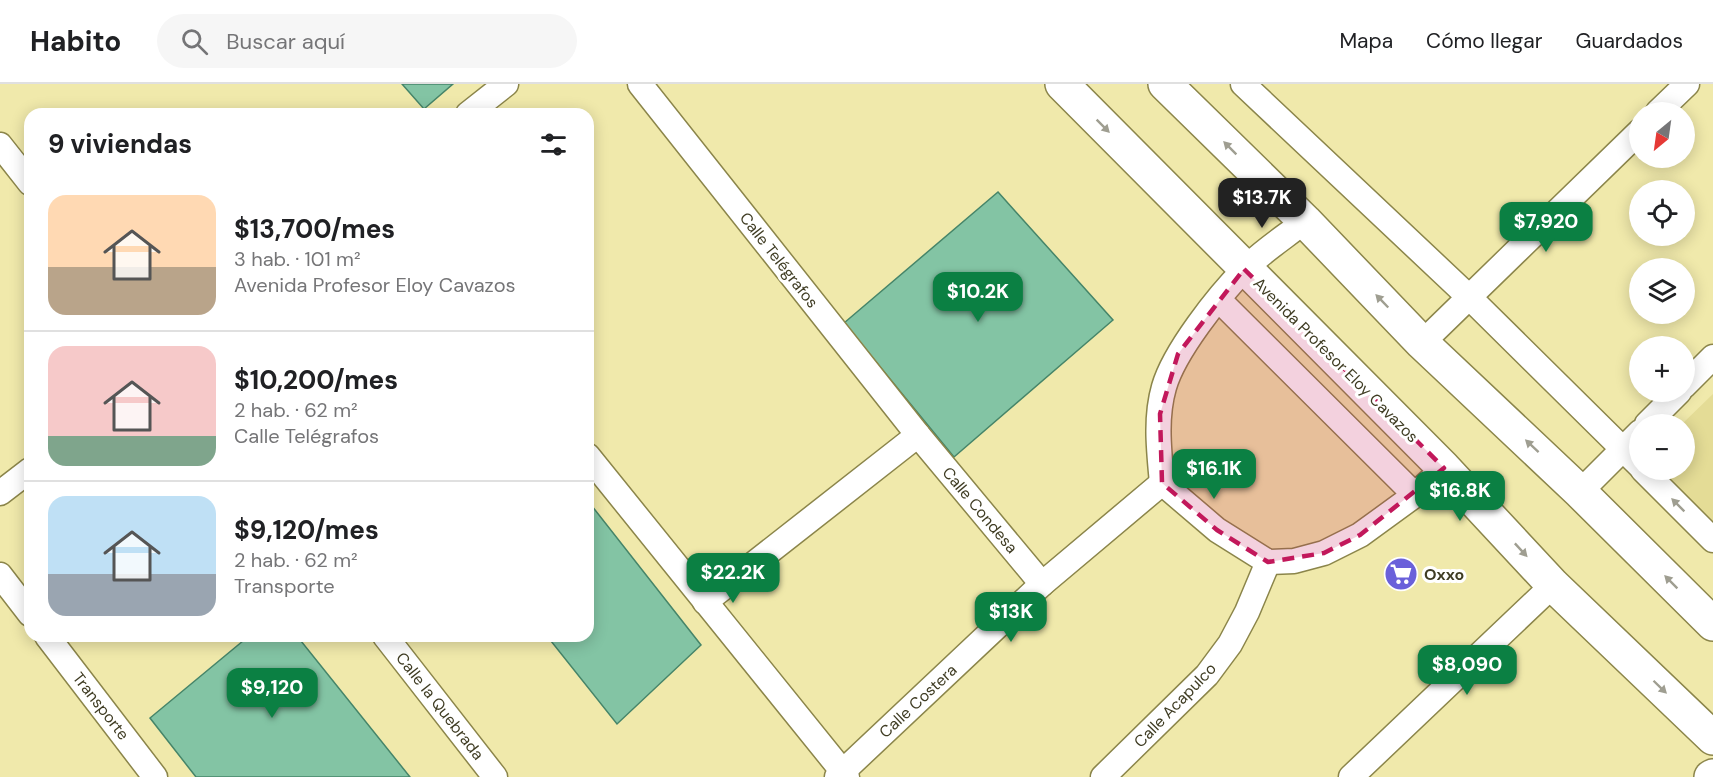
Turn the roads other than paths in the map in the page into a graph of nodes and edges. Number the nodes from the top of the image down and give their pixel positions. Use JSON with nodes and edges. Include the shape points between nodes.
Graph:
{"nodes":[{"id":1,"x":506,"y":84,"type":"edge"},
{"id":2,"x":640,"y":84,"type":"edge"},
{"id":3,"x":1062,"y":84,"type":"edge"},
{"id":4,"x":1166,"y":84,"type":"edge"},
{"id":5,"x":1243,"y":84,"type":"edge"},
{"id":6,"x":1687,"y":84,"type":"edge"},
{"id":7,"x":1668,"y":102,"type":"edge"},
{"id":8,"x":476,"y":108,"type":"edge"},
{"id":9,"x":1629,"y":142,"type":"edge"},
{"id":10,"x":0,"y":145,"type":"edge"},
{"id":11,"x":24,"y":175,"type":"edge"},
{"id":12,"x":1305,"y":221,"type":"junction"},
{"id":13,"x":1244,"y":269,"type":"junction"},
{"id":14,"x":1470,"y":298,"type":"junction"},
{"id":15,"x":1219,"y":300,"type":"junction"},
{"id":16,"x":1422,"y":343,"type":"junction"},
{"id":17,"x":1713,"y":357,"type":"edge"},
{"id":18,"x":1695,"y":375,"type":"edge"},
{"id":19,"x":1669,"y":402,"type":"edge"},
{"id":20,"x":1657,"y":414,"type":"edge"},
{"id":21,"x":918,"y":435,"type":"junction"},
{"id":22,"x":1629,"y":443,"type":"edge"},
{"id":23,"x":1623,"y":449,"type":"junction"},
{"id":24,"x":1629,"y":455,"type":"edge"},
{"id":25,"x":594,"y":463,"type":"edge"},
{"id":26,"x":1444,"y":468,"type":"junction"},
{"id":27,"x":24,"y":475,"type":"edge"},
{"id":28,"x":1653,"y":480,"type":"edge"},
{"id":29,"x":1162,"y":483,"type":"junction"},
{"id":30,"x":1580,"y":492,"type":"junction"},
{"id":31,"x":0,"y":493,"type":"edge"},
{"id":32,"x":1415,"y":495,"type":"junction"},
{"id":33,"x":1713,"y":540,"type":"edge"},
{"id":34,"x":1268,"y":562,"type":"junction"},
{"id":35,"x":0,"y":575,"type":"edge"},
{"id":36,"x":1042,"y":585,"type":"junction"},
{"id":37,"x":1553,"y":585,"type":"junction"},
{"id":38,"x":705,"y":602,"type":"junction"},
{"id":39,"x":24,"y":606,"type":"edge"},
{"id":40,"x":1713,"y":624,"type":"edge"},
{"id":41,"x":52,"y":642,"type":"edge"},
{"id":42,"x":390,"y":642,"type":"edge"},
{"id":43,"x":1713,"y":738,"type":"edge"},
{"id":44,"x":842,"y":775,"type":"edge"},
{"id":45,"x":155,"y":777,"type":"edge"},
{"id":46,"x":495,"y":777,"type":"edge"},
{"id":47,"x":1103,"y":777,"type":"edge"},
{"id":48,"x":1351,"y":777,"type":"edge"}],
"edges":[{"from":1,"to":8,"type":"street"},
{"from":2,"to":21,"type":"street","name":"Calle Telégrafos"},
{"from":3,"to":13,"type":"main road","name":"Avenida Profesor Eloy Cavazos","one_way":true},
{"from":12,"to":4,"type":"main road","one_way":true},
{"from":5,"to":14,"type":"street"},
{"from":6,"to":7,"type":"street"},
{"from":9,"to":14,"type":"street"},
{"from":10,"to":11,"type":"street"},
{"from":12,"to":13,"type":"street"},
{"from":16,"to":12,"type":"main road","one_way":true},
{"from":13,"to":15,"type":"street"},
{"from":13,"to":26,"type":"main road","name":"Avenida Profesor Eloy Cavazos"},
{"from":14,"to":16,"type":"street"},
{"from":14,"to":23,"type":"street"},
{"from":15,"to":29,"type":"street","via":[[1178,354],[1164,387],[1159,442]]},
{"from":15,"to":32,"type":"street"},
{"from":30,"to":16,"type":"main road","one_way":true},
{"from":17,"to":18,"type":"street"},
{"from":19,"to":20,"type":"street"},
{"from":21,"to":36,"type":"street","name":"Calle Condesa"},
{"from":21,"to":38,"type":"street"},
{"from":22,"to":23,"type":"street"},
{"from":23,"to":24,"type":"street"},
{"from":23,"to":30,"type":"street"},
{"from":25,"to":38,"type":"street"},
{"from":26,"to":32,"type":"street"},
{"from":26,"to":37,"type":"main road","name":"Avenida Profesor Eloy Cavazos","one_way":true},
{"from":27,"to":31,"type":"street"},
{"from":33,"to":28,"type":"street","one_way":true},
{"from":29,"to":34,"type":"street","via":[[1217,530]]},
{"from":29,"to":36,"type":"street","name":"Calle Costera"},
{"from":40,"to":30,"type":"main road","one_way":true},
{"from":32,"to":34,"type":"street","via":[[1360,535],[1324,553],[1294,561]]},
{"from":34,"to":47,"type":"street","name":"Calle Acapulco","via":[[1230,644],[1207,675]]},
{"from":35,"to":39,"type":"street"},
{"from":36,"to":44,"type":"street","name":"Calle Costera"},
{"from":37,"to":43,"type":"main road","name":"Avenida Profesor Eloy Cavazos","one_way":true},
{"from":37,"to":48,"type":"street"},
{"from":38,"to":44,"type":"street"},
{"from":41,"to":45,"type":"street","name":"Transporte"},
{"from":42,"to":46,"type":"street","name":"Calle la Quebrada"}]}
